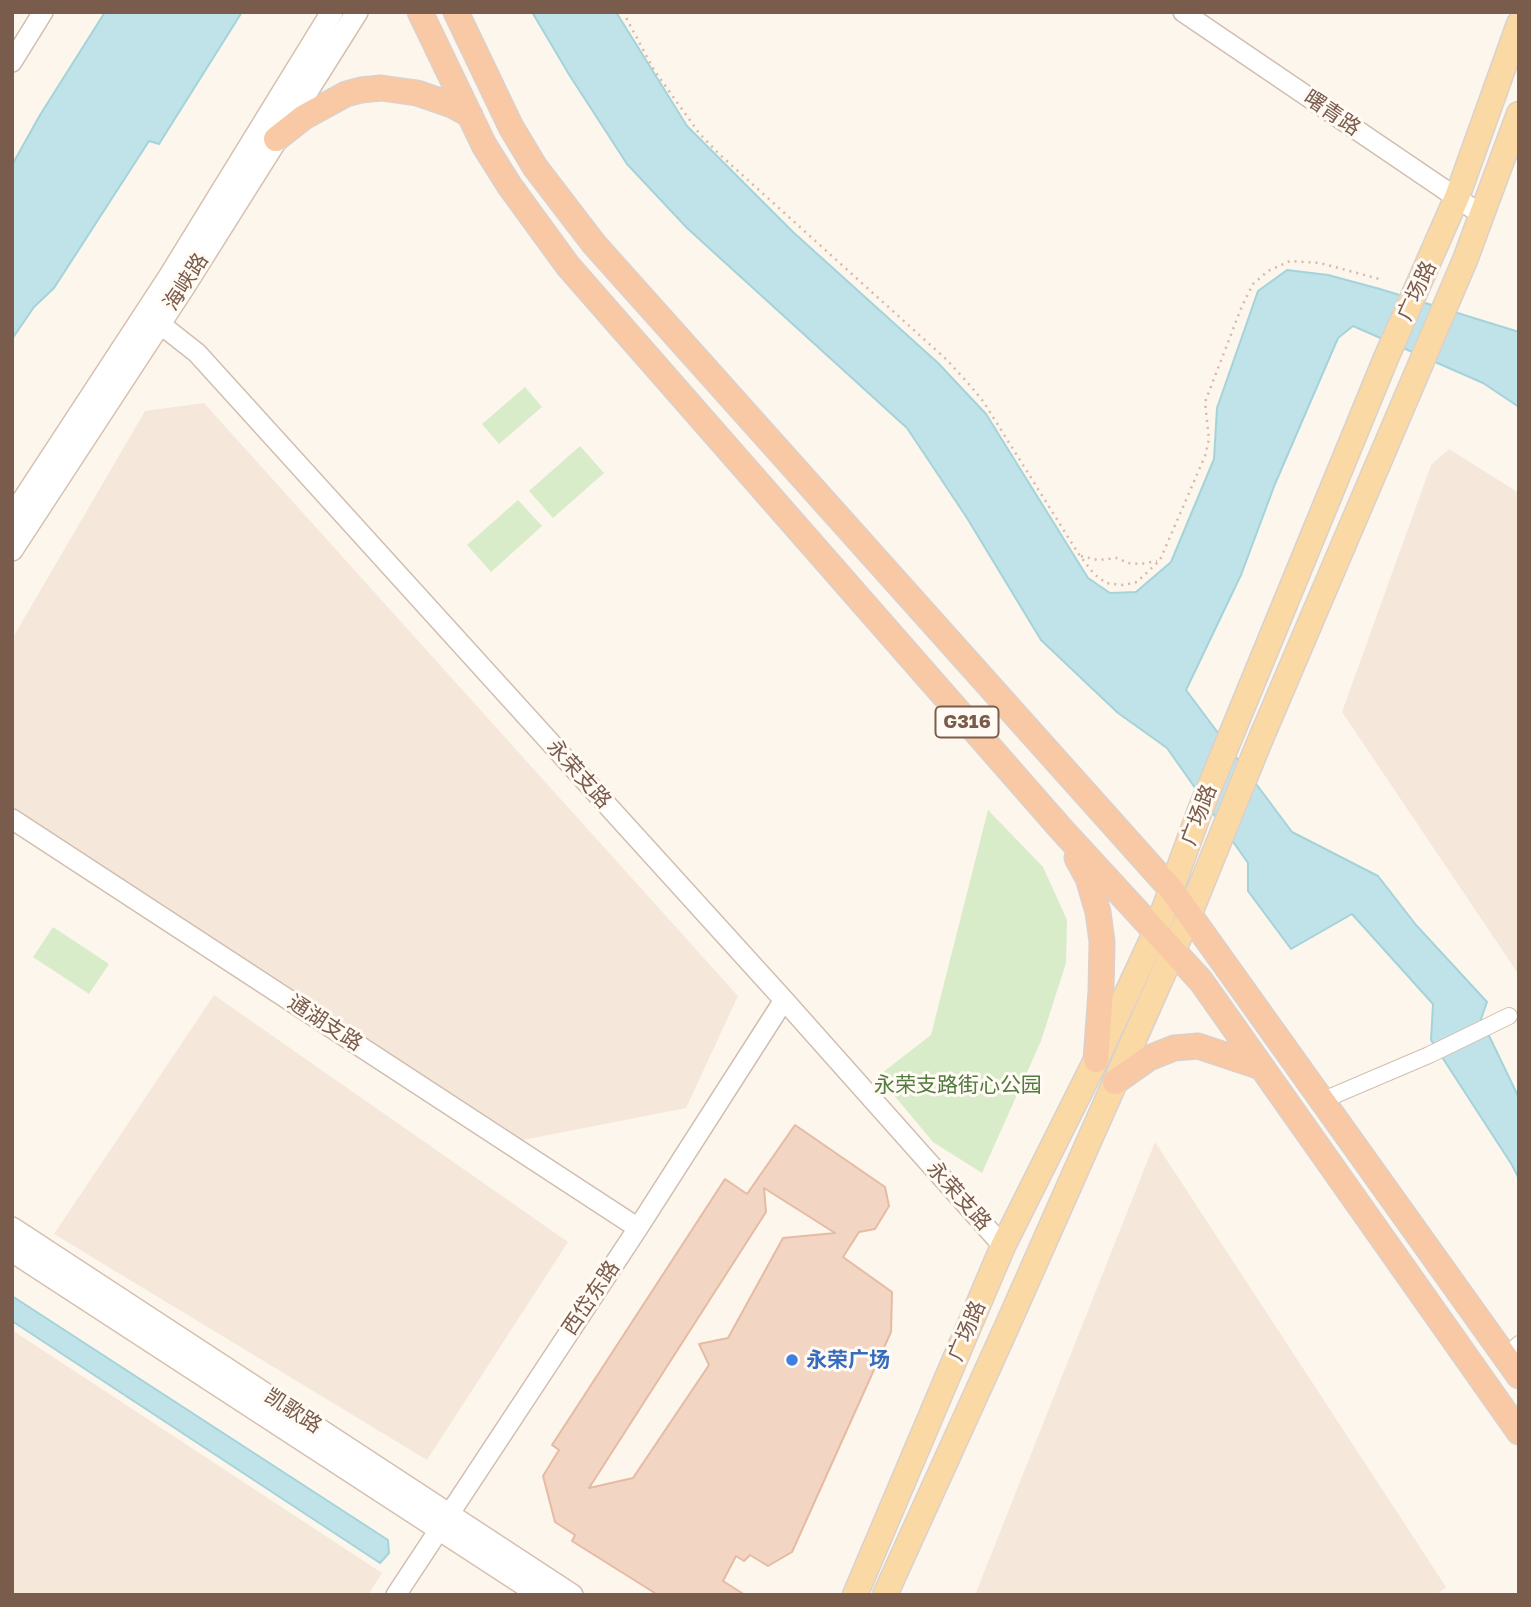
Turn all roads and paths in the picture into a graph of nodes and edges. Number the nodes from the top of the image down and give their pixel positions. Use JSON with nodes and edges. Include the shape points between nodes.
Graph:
{"nodes":[{"id":1,"x":43,"y":12,"type":"edge"},
{"id":2,"x":332,"y":12,"type":"edge"},
{"id":3,"x":357,"y":12,"type":"edge"},
{"id":4,"x":420,"y":12,"type":"edge"},
{"id":5,"x":456,"y":12,"type":"edge"},
{"id":6,"x":623,"y":12,"type":"edge"},
{"id":7,"x":1182,"y":12,"type":"edge"},
{"id":8,"x":1519,"y":24,"type":"edge"},
{"id":9,"x":12,"y":62,"type":"edge"},
{"id":10,"x":1519,"y":114,"type":"edge"},
{"id":11,"x":470,"y":115,"type":"junction"},
{"id":12,"x":276,"y":139,"type":"junction"},
{"id":13,"x":1457,"y":197,"type":"junction"},
{"id":14,"x":1482,"y":215,"type":"junction"},
{"id":15,"x":1383,"y":280,"type":"dead end"},
{"id":16,"x":153,"y":318,"type":"junction"},
{"id":17,"x":12,"y":517,"type":"edge"},
{"id":18,"x":12,"y":550,"type":"edge"},
{"id":19,"x":1080,"y":555,"type":"junction"},
{"id":20,"x":1160,"y":560,"type":"junction"},
{"id":21,"x":12,"y":819,"type":"edge"},
{"id":22,"x":1062,"y":830,"type":"junction"},
{"id":23,"x":1171,"y":890,"type":"junction"},
{"id":24,"x":1190,"y":913,"type":"junction"},
{"id":25,"x":1156,"y":931,"type":"junction"},
{"id":26,"x":1173,"y":951,"type":"junction"},
{"id":27,"x":784,"y":1000,"type":"junction"},
{"id":28,"x":1509,"y":1016,"type":"dead end"},
{"id":29,"x":1096,"y":1060,"type":"junction"},
{"id":30,"x":1261,"y":1067,"type":"junction"},
{"id":31,"x":1115,"y":1082,"type":"junction"},
{"id":32,"x":1321,"y":1101,"type":"junction"},
{"id":33,"x":12,"y":1228,"type":"edge"},
{"id":34,"x":638,"y":1228,"type":"junction"},
{"id":35,"x":1003,"y":1246,"type":"junction"},
{"id":36,"x":12,"y":1251,"type":"edge"},
{"id":37,"x":1514,"y":1359,"type":"edge"},
{"id":38,"x":1519,"y":1432,"type":"edge"},
{"id":39,"x":443,"y":1520,"type":"junction"},
{"id":40,"x":396,"y":1595,"type":"edge"},
{"id":41,"x":540,"y":1595,"type":"edge"},
{"id":42,"x":572,"y":1595,"type":"edge"},
{"id":43,"x":855,"y":1595,"type":"edge"},
{"id":44,"x":886,"y":1595,"type":"edge"}],
"edges":[{"from":1,"to":9,"type":"street"},
{"from":2,"to":16,"type":"main road","name":"海峡路"},
{"from":3,"to":12,"type":"main road","name":"海峡路"},
{"from":4,"to":11,"type":"highway","number":"G316"},
{"from":5,"to":23,"type":"highway","number":"G316","via":[[511,127],[535,167],[594,244]]},
{"from":6,"to":19,"type":"path","via":[[654,70],[699,133],[968,383]]},
{"from":7,"to":13,"type":"street","name":"曙青路"},
{"from":8,"to":13,"type":"main road","name":"广场路"},
{"from":10,"to":14,"type":"main road","name":"广场路"},
{"from":11,"to":12,"type":"highway","via":[[417,93],[361,90],[322,106]]},
{"from":11,"to":22,"type":"highway","number":"G316","via":[[509,185],[569,266]]},
{"from":12,"to":16,"type":"main road","name":"海峡路"},
{"from":13,"to":14,"type":"street","name":"曙青路"},
{"from":13,"to":23,"type":"main road","name":"广场路","via":[[1386,358]]},
{"from":14,"to":24,"type":"main road","name":"广场路"},
{"from":15,"to":20,"type":"path","via":[[1320,263],[1290,261],[1254,284],[1205,402],[1209,439],[1205,456]]},
{"from":16,"to":17,"type":"main road","name":"海峡路"},
{"from":16,"to":18,"type":"main road","name":"海峡路"},
{"from":16,"to":27,"type":"street","name":"永荣支路","via":[[197,353]]},
{"from":19,"to":20,"type":"path","via":[[1141,564]]},
{"from":19,"to":20,"type":"path","via":[[1106,583],[1122,585],[1137,582]]},
{"from":21,"to":34,"type":"street","name":"通湖支路"},
{"from":22,"to":25,"type":"highway","number":"G316"},
{"from":22,"to":29,"type":"highway","via":[[1088,878],[1098,912],[1102,942]]},
{"from":23,"to":24,"type":"highway","number":"G316"},
{"from":23,"to":25,"type":"main road","name":"广场路"},
{"from":24,"to":26,"type":"main road","name":"广场路"},
{"from":24,"to":32,"type":"highway","number":"G316"},
{"from":25,"to":26,"type":"highway","number":"G316"},
{"from":25,"to":29,"type":"main road","name":"广场路"},
{"from":26,"to":30,"type":"highway","number":"G316","via":[[1201,981]]},
{"from":26,"to":31,"type":"main road","name":"广场路"},
{"from":27,"to":34,"type":"street","name":"西岱东路"},
{"from":27,"to":35,"type":"street","name":"永荣支路"},
{"from":28,"to":32,"type":"street"},
{"from":29,"to":35,"type":"main road","name":"广场路"},
{"from":30,"to":31,"type":"highway","via":[[1198,1046],[1174,1048],[1149,1058]]},
{"from":30,"to":38,"type":"highway","number":"G316"},
{"from":31,"to":44,"type":"main road","name":"广场路"},
{"from":32,"to":37,"type":"highway","number":"G316"},
{"from":33,"to":39,"type":"main road","name":"凯歌路"},
{"from":34,"to":39,"type":"street","name":"西岱东路"},
{"from":35,"to":43,"type":"main road","name":"广场路"},
{"from":36,"to":39,"type":"main road","name":"凯歌路"},
{"from":39,"to":40,"type":"street","name":"西岱东路"},
{"from":39,"to":41,"type":"main road","name":"凯歌路"},
{"from":39,"to":42,"type":"main road","name":"凯歌路"}]}
